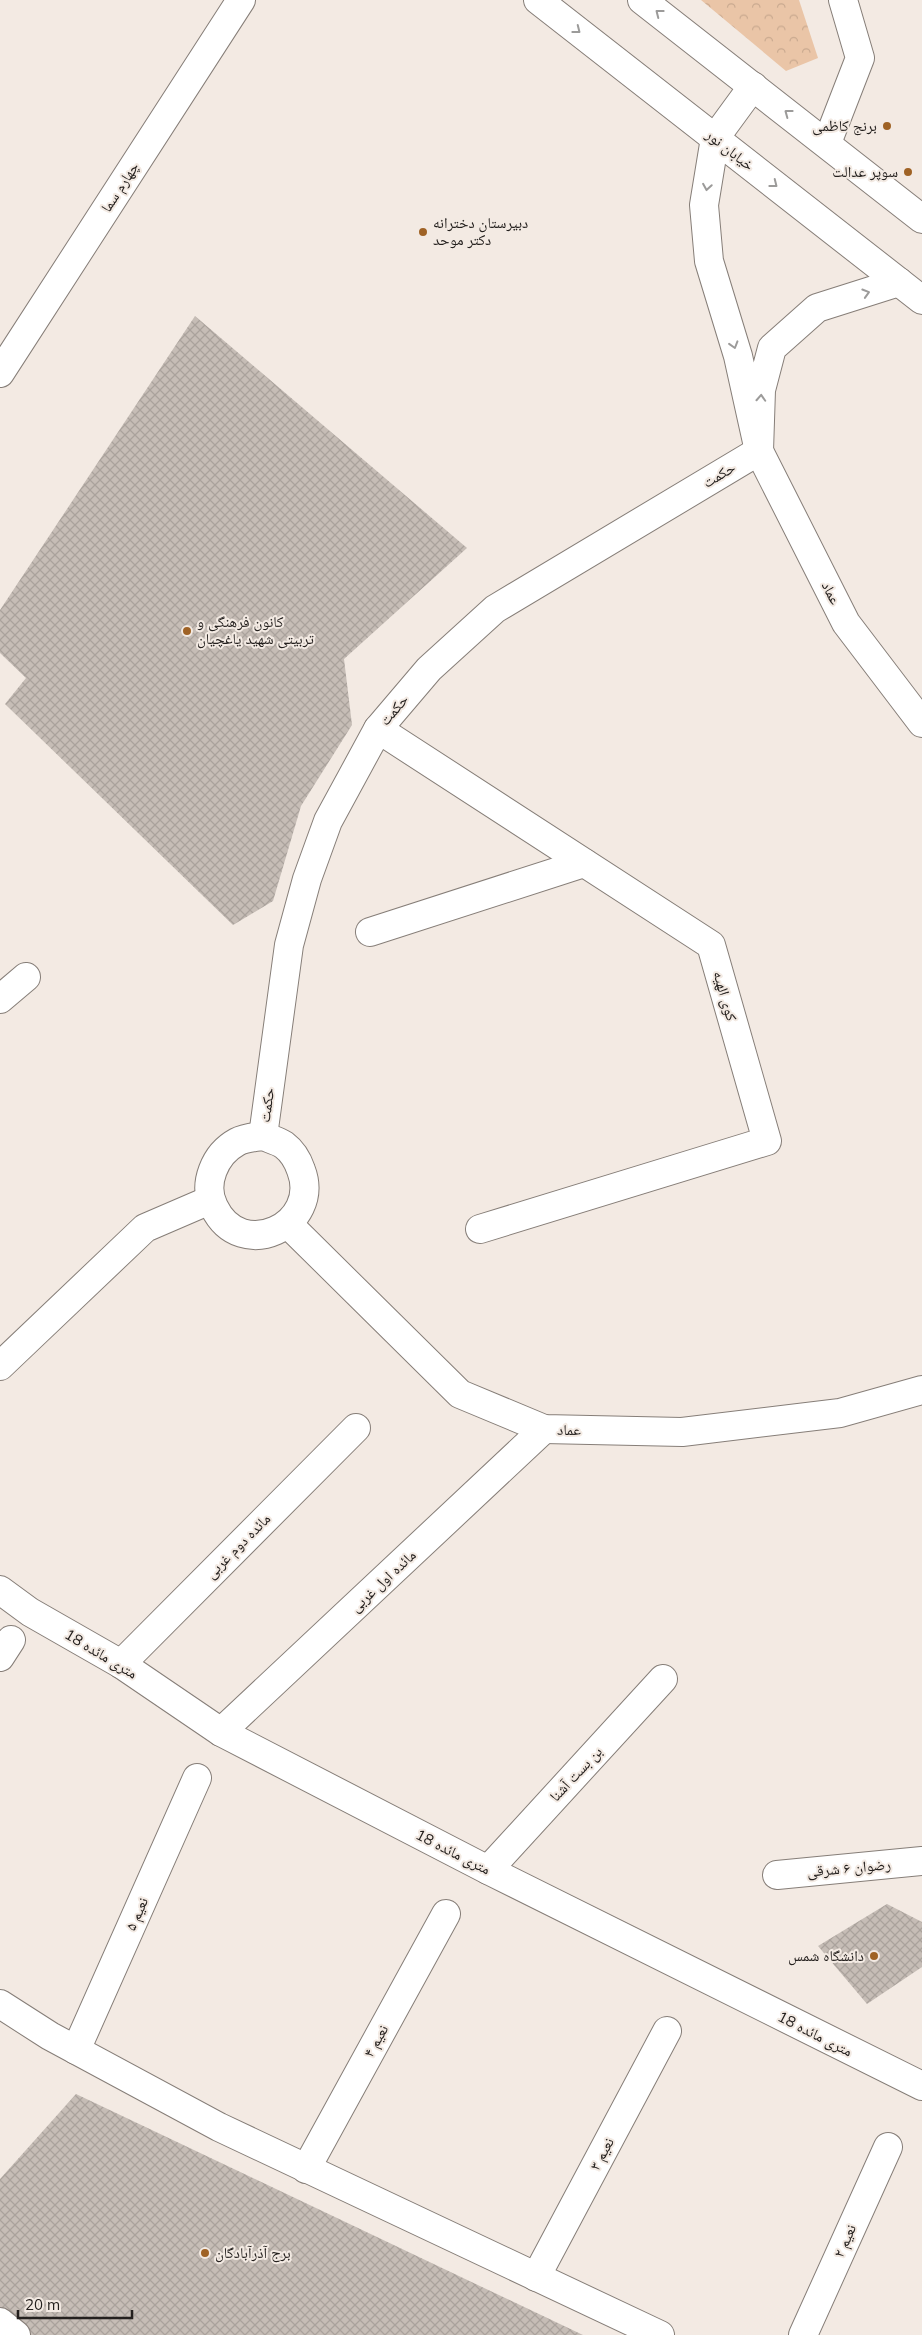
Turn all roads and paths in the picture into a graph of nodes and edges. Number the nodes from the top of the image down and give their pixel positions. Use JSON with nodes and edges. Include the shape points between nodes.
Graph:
{"nodes":[{"id":1,"x":241,"y":0,"type":"edge"},
{"id":2,"x":538,"y":0,"type":"edge"},
{"id":3,"x":642,"y":0,"type":"edge"},
{"id":4,"x":843,"y":0,"type":"edge"},
{"id":5,"x":753,"y":86,"type":"junction"},
{"id":6,"x":715,"y":138,"type":"junction"},
{"id":7,"x":827,"y":143,"type":"junction"},
{"id":8,"x":922,"y":219,"type":"edge"},
{"id":9,"x":899,"y":282,"type":"junction"},
{"id":10,"x":922,"y":300,"type":"edge"},
{"id":11,"x":0,"y":373,"type":"edge"},
{"id":12,"x":759,"y":451,"type":"junction"},
{"id":13,"x":922,"y":723,"type":"edge"},
{"id":14,"x":378,"y":729,"type":"junction"},
{"id":15,"x":584,"y":863,"type":"junction"},
{"id":16,"x":370,"y":932,"type":"dead end"},
{"id":17,"x":26,"y":977,"type":"dead end"},
{"id":18,"x":0,"y":999,"type":"edge"},
{"id":19,"x":263,"y":1136,"type":"junction"},
{"id":20,"x":210,"y":1200,"type":"junction"},
{"id":21,"x":288,"y":1224,"type":"junction"},
{"id":22,"x":480,"y":1229,"type":"dead end"},
{"id":23,"x":0,"y":1366,"type":"edge"},
{"id":24,"x":922,"y":1390,"type":"edge"},
{"id":25,"x":356,"y":1428,"type":"dead end"},
{"id":26,"x":544,"y":1429,"type":"junction"},
{"id":27,"x":0,"y":1590,"type":"edge"},
{"id":28,"x":121,"y":1664,"type":"junction"},
{"id":29,"x":663,"y":1679,"type":"dead end"},
{"id":30,"x":221,"y":1732,"type":"junction"},
{"id":31,"x":197,"y":1778,"type":"dead end"},
{"id":32,"x":922,"y":1862,"type":"edge"},
{"id":33,"x":488,"y":1870,"type":"junction"},
{"id":34,"x":777,"y":1875,"type":"dead end"},
{"id":35,"x":446,"y":1914,"type":"dead end"},
{"id":36,"x":0,"y":2004,"type":"edge"},
{"id":37,"x":667,"y":2031,"type":"dead end"},
{"id":38,"x":76,"y":2050,"type":"junction"},
{"id":39,"x":922,"y":2086,"type":"edge"},
{"id":40,"x":888,"y":2147,"type":"dead end"},
{"id":41,"x":306,"y":2169,"type":"junction"},
{"id":42,"x":536,"y":2277,"type":"junction"},
{"id":43,"x":0,"y":2322,"type":"edge"},
{"id":44,"x":16,"y":2335,"type":"edge"},
{"id":45,"x":660,"y":2335,"type":"edge"},
{"id":46,"x":803,"y":2335,"type":"edge"}],
"edges":[{"from":1,"to":11,"type":"street","name":"چهارم سما"},
{"from":2,"to":6,"type":"street","name":"خیابان نور","one_way":true},
{"from":5,"to":3,"type":"street","one_way":true},
{"from":4,"to":7,"type":"street","via":[[860,58]]},
{"from":5,"to":6,"type":"street"},
{"from":7,"to":5,"type":"street","one_way":true},
{"from":6,"to":9,"type":"street","name":"خیابان نور","one_way":true},
{"from":6,"to":12,"type":"street","one_way":true,"via":[[704,205],[709,261],[738,356]]},
{"from":7,"to":8,"type":"street"},
{"from":9,"to":10,"type":"street","name":"خیابان نور"},
{"from":12,"to":9,"type":"street","one_way":true,"via":[[761,390],[772,348],[817,308]]},
{"from":12,"to":13,"type":"street","name":"عماد","via":[[846,623]]},
{"from":12,"to":14,"type":"street","name":"حکمت","via":[[495,609],[428,669]]},
{"from":14,"to":15,"type":"street","name":"کوی الهیه"},
{"from":14,"to":19,"type":"street","name":"حکمت","via":[[328,821],[307,879],[290,945]]},
{"from":15,"to":16,"type":"street"},
{"from":15,"to":22,"type":"street","name":"کوی الهیه","via":[[711,945],[767,1141]]},
{"from":17,"to":18,"type":"street"},
{"from":19,"to":20,"type":"street","via":[[238,1142],[218,1158],[209,1180]]},
{"from":19,"to":21,"type":"street","via":[[285,1146],[297,1160],[306,1182],[302,1205]]},
{"from":20,"to":21,"type":"street","via":[[229,1228],[246,1235],[267,1234]]},
{"from":20,"to":23,"type":"street","via":[[145,1228]]},
{"from":21,"to":26,"type":"street","name":"عماد","via":[[460,1394]]},
{"from":24,"to":26,"type":"street","name":"عماد","via":[[840,1412],[682,1432]]},
{"from":25,"to":28,"type":"street","name":"مائده دوم غربی"},
{"from":26,"to":30,"type":"street","name":"مائده اول غربی"},
{"from":27,"to":28,"type":"street","name":"18 متری مائده","via":[[30,1612]]},
{"from":28,"to":30,"type":"street","name":"18 متری مائده"},
{"from":29,"to":33,"type":"street","name":"بن بست آشنا"},
{"from":30,"to":33,"type":"street","name":"18 متری مائده"},
{"from":31,"to":38,"type":"street","name":"نعیم ۵"},
{"from":32,"to":34,"type":"street","name":"رضوان ۶ شرقی"},
{"from":33,"to":39,"type":"street","name":"18 متری مائده"},
{"from":35,"to":41,"type":"street","name":"نعیم ۴"},
{"from":36,"to":38,"type":"street"},
{"from":37,"to":42,"type":"street","name":"نعیم ۳"},
{"from":38,"to":41,"type":"street","via":[[219,2127]]},
{"from":40,"to":46,"type":"street","name":"نعیم ۲"},
{"from":41,"to":42,"type":"street"},
{"from":42,"to":45,"type":"street"},
{"from":43,"to":44,"type":"street"}]}
